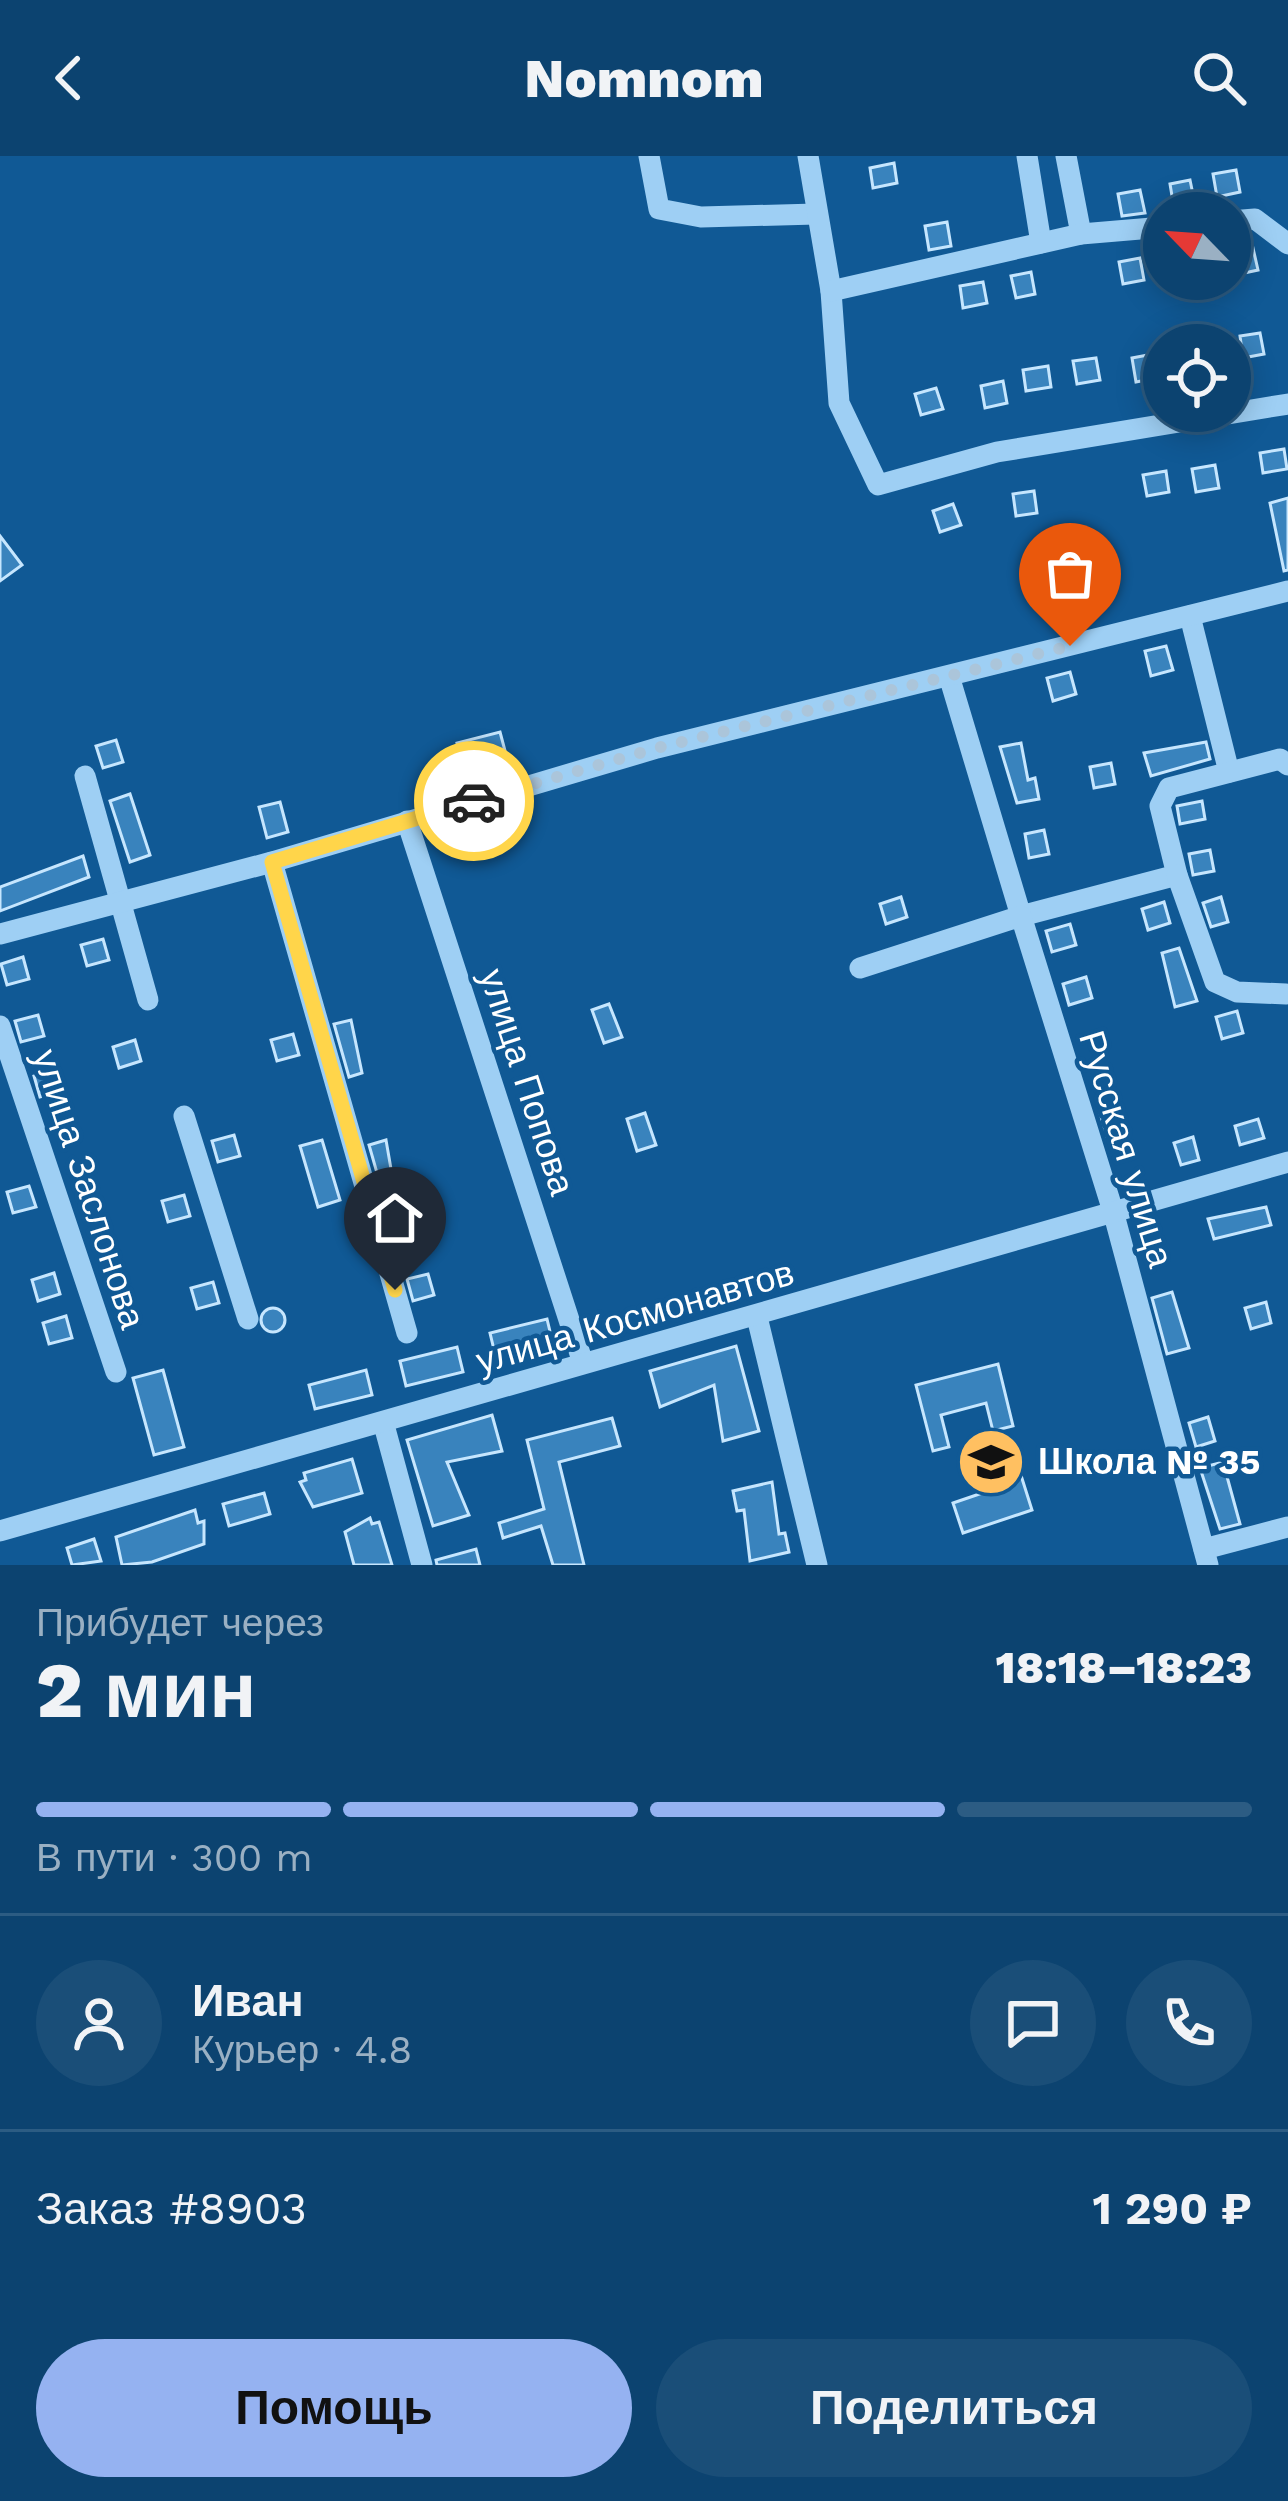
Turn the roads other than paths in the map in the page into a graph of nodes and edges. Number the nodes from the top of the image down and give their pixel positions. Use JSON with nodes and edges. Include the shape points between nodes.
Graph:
{"nodes":[{"id":1,"x":649,"y":156,"type":"edge"},
{"id":2,"x":808,"y":156,"type":"edge"},
{"id":3,"x":1027,"y":156,"type":"edge"},
{"id":4,"x":1066,"y":156,"type":"edge"},
{"id":5,"x":816,"y":214,"type":"junction"},
{"id":6,"x":1251,"y":219,"type":"edge"},
{"id":7,"x":1143,"y":229,"type":"edge"},
{"id":8,"x":1081,"y":234,"type":"junction"},
{"id":9,"x":1041,"y":243,"type":"junction"},
{"id":10,"x":1288,"y":244,"type":"edge"},
{"id":11,"x":831,"y":291,"type":"junction"},
{"id":12,"x":1288,"y":404,"type":"edge"},
{"id":13,"x":1288,"y":591,"type":"edge"},
{"id":14,"x":1190,"y":616,"type":"junction"},
{"id":15,"x":949,"y":676,"type":"junction"},
{"id":16,"x":1288,"y":765,"type":"edge"},
{"id":17,"x":1229,"y":772,"type":"junction"},
{"id":18,"x":86,"y":776,"type":"dead end"},
{"id":19,"x":407,"y":820,"type":"junction"},
{"id":20,"x":272,"y":862,"type":"junction"},
{"id":21,"x":1177,"y":875,"type":"junction"},
{"id":22,"x":117,"y":903,"type":"junction"},
{"id":23,"x":1021,"y":916,"type":"junction"},
{"id":24,"x":0,"y":934,"type":"edge"},
{"id":25,"x":860,"y":968,"type":"dead end"},
{"id":26,"x":1287,"y":996,"type":"edge"},
{"id":27,"x":148,"y":1000,"type":"dead end"},
{"id":28,"x":0,"y":1026,"type":"edge"},
{"id":29,"x":184,"y":1116,"type":"dead end"},
{"id":30,"x":1288,"y":1162,"type":"edge"},
{"id":31,"x":1113,"y":1211,"type":"junction"},
{"id":32,"x":757,"y":1317,"type":"junction"},
{"id":33,"x":248,"y":1319,"type":"dead end"},
{"id":34,"x":407,"y":1333,"type":"dead end"},
{"id":35,"x":583,"y":1363,"type":"junction"},
{"id":36,"x":116,"y":1372,"type":"dead end"},
{"id":37,"x":384,"y":1425,"type":"junction"},
{"id":38,"x":1288,"y":1527,"type":"edge"},
{"id":39,"x":0,"y":1531,"type":"edge"},
{"id":40,"x":1206,"y":1557,"type":"edge"},
{"id":41,"x":422,"y":1565,"type":"edge"},
{"id":42,"x":817,"y":1565,"type":"edge"}],
"edges":[{"from":1,"to":5,"type":"street","via":[[658,209],[701,217]]},
{"from":2,"to":5,"type":"street"},
{"from":3,"to":9,"type":"street"},
{"from":4,"to":8,"type":"street"},
{"from":5,"to":11,"type":"street"},
{"from":6,"to":10,"type":"street"},
{"from":7,"to":8,"type":"street"},
{"from":8,"to":9,"type":"street"},
{"from":9,"to":11,"type":"street"},
{"from":11,"to":12,"type":"street","via":[[838,403],[878,485],[998,452]]},
{"from":13,"to":14,"type":"street"},
{"from":14,"to":15,"type":"street"},
{"from":14,"to":17,"type":"street"},
{"from":15,"to":19,"type":"street"},
{"from":15,"to":23,"type":"street","name":"Русская улица"},
{"from":16,"to":17,"type":"street","via":[[1280,759]]},
{"from":17,"to":21,"type":"street","via":[[1169,788],[1160,806]]},
{"from":18,"to":22,"type":"street"},
{"from":19,"to":20,"type":"street"},
{"from":19,"to":35,"type":"street","name":"улица Попова"},
{"from":20,"to":22,"type":"street"},
{"from":20,"to":34,"type":"street"},
{"from":21,"to":23,"type":"street"},
{"from":21,"to":26,"type":"street","via":[[1215,982]]},
{"from":22,"to":24,"type":"street"},
{"from":22,"to":27,"type":"street"},
{"from":23,"to":25,"type":"street"},
{"from":23,"to":31,"type":"street","name":"Русская улица"},
{"from":28,"to":36,"type":"street","name":"улица Заслонова"},
{"from":29,"to":33,"type":"street"},
{"from":30,"to":31,"type":"street","name":"улица Космонавтов"},
{"from":31,"to":32,"type":"street","name":"улица Космонавтов"},
{"from":31,"to":40,"type":"street","name":"Русская улица"},
{"from":32,"to":35,"type":"street","name":"улица Космонавтов"},
{"from":32,"to":42,"type":"street"},
{"from":35,"to":37,"type":"street","name":"улица Космонавтов"},
{"from":37,"to":39,"type":"street","name":"улица Космонавтов"},
{"from":37,"to":41,"type":"street"},
{"from":38,"to":40,"type":"street"}]}
